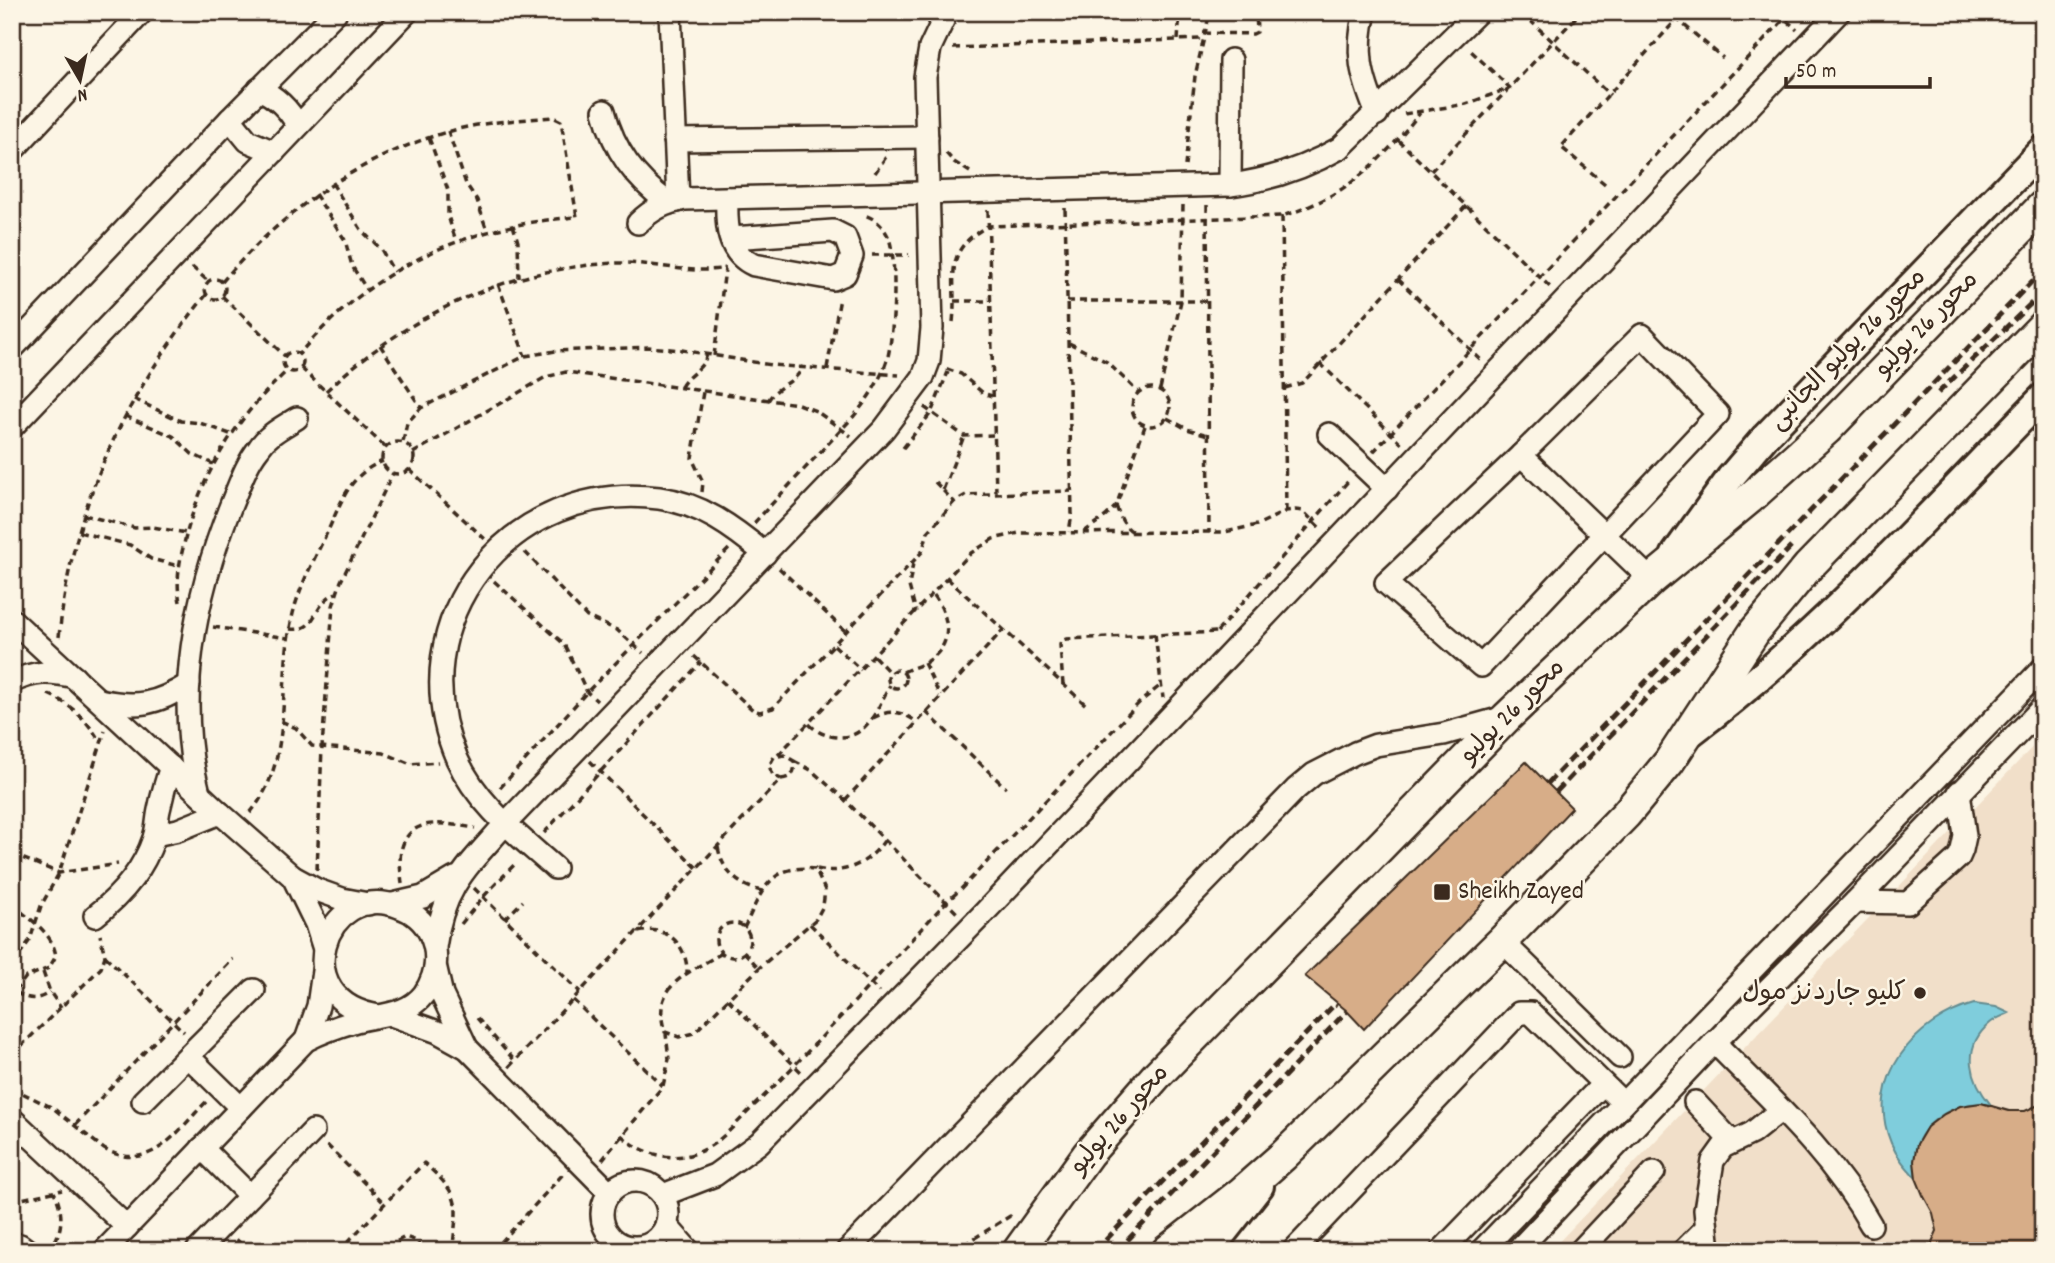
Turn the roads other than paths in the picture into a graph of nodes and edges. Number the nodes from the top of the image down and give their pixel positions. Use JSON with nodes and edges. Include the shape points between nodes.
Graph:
{"nodes":[{"id":1,"x":142,"y":12,"type":"edge"},
{"id":2,"x":336,"y":12,"type":"edge"},
{"id":3,"x":407,"y":12,"type":"edge"},
{"id":4,"x":670,"y":12,"type":"edge"},
{"id":5,"x":947,"y":12,"type":"edge"},
{"id":6,"x":1365,"y":12,"type":"edge"},
{"id":7,"x":1478,"y":12,"type":"edge"},
{"id":8,"x":1839,"y":12,"type":"edge"},
{"id":9,"x":1231,"y":60,"type":"dead end"},
{"id":10,"x":259,"y":89,"type":"junction"},
{"id":11,"x":604,"y":111,"type":"dead end"},
{"id":12,"x":1377,"y":114,"type":"junction"},
{"id":13,"x":230,"y":119,"type":"junction"},
{"id":14,"x":298,"y":126,"type":"junction"},
{"id":15,"x":675,"y":140,"type":"junction"},
{"id":16,"x":935,"y":142,"type":"junction"},
{"id":17,"x":2043,"y":149,"type":"edge"},
{"id":18,"x":12,"y":151,"type":"edge"},
{"id":19,"x":274,"y":152,"type":"junction"},
{"id":20,"x":1230,"y":185,"type":"junction"},
{"id":21,"x":930,"y":191,"type":"junction"},
{"id":22,"x":727,"y":198,"type":"junction"},
{"id":23,"x":672,"y":202,"type":"junction"},
{"id":24,"x":2043,"y":206,"type":"edge"},
{"id":25,"x":638,"y":223,"type":"dead end"},
{"id":26,"x":731,"y":238,"type":"junction"},
{"id":27,"x":2043,"y":326,"type":"edge"},
{"id":28,"x":12,"y":349,"type":"edge"},
{"id":29,"x":2043,"y":397,"type":"edge"},
{"id":30,"x":296,"y":418,"type":"dead end"},
{"id":31,"x":12,"y":427,"type":"edge"},
{"id":32,"x":1329,"y":434,"type":"dead end"},
{"id":33,"x":1521,"y":455,"type":"junction"},
{"id":34,"x":1387,"y":489,"type":"junction"},
{"id":35,"x":1604,"y":535,"type":"junction"},
{"id":36,"x":765,"y":554,"type":"junction"},
{"id":37,"x":1659,"y":572,"type":"junction"},
{"id":38,"x":12,"y":620,"type":"edge"},
{"id":39,"x":2043,"y":668,"type":"edge"},
{"id":40,"x":74,"y":677,"type":"junction"},
{"id":41,"x":12,"y":682,"type":"edge"},
{"id":42,"x":189,"y":684,"type":"junction"},
{"id":43,"x":105,"y":706,"type":"junction"},
{"id":44,"x":2043,"y":707,"type":"edge"},
{"id":45,"x":1507,"y":717,"type":"junction"},
{"id":46,"x":1688,"y":736,"type":"junction"},
{"id":47,"x":171,"y":767,"type":"junction"},
{"id":48,"x":1959,"y":792,"type":"junction"},
{"id":49,"x":199,"y":793,"type":"junction"},
{"id":50,"x":220,"y":813,"type":"junction"},
{"id":51,"x":502,"y":828,"type":"junction"},
{"id":52,"x":155,"y":835,"type":"junction"},
{"id":53,"x":555,"y":868,"type":"dead end"},
{"id":54,"x":460,"y":875,"type":"junction"},
{"id":55,"x":293,"y":877,"type":"junction"},
{"id":56,"x":1854,"y":902,"type":"junction"},
{"id":57,"x":397,"y":903,"type":"junction"},
{"id":58,"x":368,"y":904,"type":"junction"},
{"id":59,"x":95,"y":916,"type":"road end"},
{"id":60,"x":1502,"y":941,"type":"junction"},
{"id":61,"x":435,"y":958,"type":"junction"},
{"id":62,"x":324,"y":959,"type":"junction"},
{"id":63,"x":254,"y":990,"type":"dead end"},
{"id":64,"x":385,"y":1015,"type":"junction"},
{"id":65,"x":1686,"y":1037,"type":"junction"},
{"id":66,"x":306,"y":1040,"type":"junction"},
{"id":67,"x":467,"y":1048,"type":"junction"},
{"id":68,"x":1708,"y":1048,"type":"junction"},
{"id":69,"x":193,"y":1051,"type":"junction"},
{"id":70,"x":1620,"y":1057,"type":"dead end"},
{"id":71,"x":1603,"y":1084,"type":"junction"},
{"id":72,"x":143,"y":1101,"type":"dead end"},
{"id":73,"x":1695,"y":1102,"type":"dead end"},
{"id":74,"x":1623,"y":1103,"type":"junction"},
{"id":75,"x":241,"y":1108,"type":"junction"},
{"id":76,"x":1781,"y":1110,"type":"junction"},
{"id":77,"x":12,"y":1119,"type":"edge"},
{"id":78,"x":313,"y":1130,"type":"road end"},
{"id":79,"x":1732,"y":1142,"type":"junction"},
{"id":80,"x":202,"y":1148,"type":"junction"},
{"id":81,"x":1283,"y":1156,"type":"junction"},
{"id":82,"x":1654,"y":1172,"type":"dead end"},
{"id":83,"x":610,"y":1193,"type":"junction"},
{"id":84,"x":663,"y":1195,"type":"junction"},
{"id":85,"x":250,"y":1196,"type":"junction"},
{"id":86,"x":666,"y":1225,"type":"junction"},
{"id":87,"x":1871,"y":1225,"type":"dead end"},
{"id":88,"x":127,"y":1227,"type":"junction"},
{"id":89,"x":1705,"y":1229,"type":"junction"},
{"id":90,"x":12,"y":1243,"type":"edge"},
{"id":91,"x":1015,"y":1247,"type":"edge"},
{"id":92,"x":630,"y":1248,"type":"edge"},
{"id":93,"x":28,"y":1251,"type":"edge"},
{"id":94,"x":104,"y":1251,"type":"edge"},
{"id":95,"x":197,"y":1251,"type":"edge"},
{"id":96,"x":689,"y":1251,"type":"edge"},
{"id":97,"x":847,"y":1251,"type":"edge"},
{"id":98,"x":1167,"y":1251,"type":"edge"},
{"id":99,"x":1209,"y":1251,"type":"edge"},
{"id":100,"x":1293,"y":1251,"type":"edge"},
{"id":101,"x":1441,"y":1251,"type":"edge"},
{"id":102,"x":1481,"y":1251,"type":"edge"},
{"id":103,"x":1517,"y":1251,"type":"edge"},
{"id":104,"x":1580,"y":1251,"type":"edge"},
{"id":105,"x":1683,"y":1251,"type":"edge"},
{"id":106,"x":1709,"y":1251,"type":"edge"}],
"edges":[{"from":1,"to":18,"type":"street"},
{"from":2,"to":10,"type":"street"},
{"from":3,"to":14,"type":"street"},
{"from":4,"to":15,"type":"street"},
{"from":5,"to":16,"type":"street","via":[[930,48],[925,77]]},
{"from":6,"to":12,"type":"street","via":[[1359,65]]},
{"from":7,"to":12,"type":"street"},
{"from":8,"to":34,"type":"street"},
{"from":9,"to":20,"type":"street"},
{"from":10,"to":13,"type":"street"},
{"from":10,"to":14,"type":"street","via":[[286,107]]},
{"from":11,"to":23,"type":"street","via":[[612,139],[627,164],[650,189]]},
{"from":12,"to":20,"type":"street","via":[[1340,148],[1314,162],[1259,181]]},
{"from":13,"to":19,"type":"street","via":[[248,141]]},
{"from":13,"to":28,"type":"street"},
{"from":14,"to":19,"type":"street"},
{"from":15,"to":16,"type":"street"},
{"from":15,"to":23,"type":"street"},
{"from":16,"to":21,"type":"street"},
{"from":17,"to":37,"type":"main road","name":"محور 26 يوليو الجانبى","via":[[1765,437]]},
{"from":19,"to":31,"type":"street"},
{"from":20,"to":21,"type":"street","via":[[1065,188],[983,183]]},
{"from":21,"to":22,"type":"street"},
{"from":21,"to":36,"type":"street","via":[[926,369],[910,397],[867,447]]},
{"from":22,"to":23,"type":"street"},
{"from":22,"to":26,"type":"street"},
{"from":23,"to":25,"type":"street"},
{"from":24,"to":37,"type":"highway","name":"محور 26 يوليو","via":[[1827,429]]},
{"from":26,"to":26,"type":"street","via":[[833,231],[850,246],[849,265],[833,279],[734,264]]},
{"from":27,"to":46,"type":"highway","via":[[1808,567],[1755,631]]},
{"from":29,"to":46,"type":"main road","via":[[1820,625]]},
{"from":30,"to":42,"type":"street","via":[[259,448],[222,528],[196,625]]},
{"from":32,"to":34,"type":"street"},
{"from":33,"to":35,"type":"street"},
{"from":33,"to":35,"type":"street","via":[[1642,335],[1718,414]]},
{"from":33,"to":35,"type":"street","via":[[1386,583],[1481,666]]},
{"from":34,"to":84,"type":"street","via":[[760,1143],[708,1178]]},
{"from":35,"to":37,"type":"street"},
{"from":36,"to":51,"type":"street"},
{"from":36,"to":51,"type":"street","via":[[734,528],[699,509],[661,498],[621,495],[581,501],[544,515],[503,543],[480,568],[459,603],[445,641],[440,681],[445,721],[457,759]]},
{"from":37,"to":45,"type":"highway","name":"محور 26 يوليو"},
{"from":38,"to":40,"type":"street"},
{"from":39,"to":65,"type":"street"},
{"from":40,"to":41,"type":"street","via":[[52,671]]},
{"from":40,"to":43,"type":"street"},
{"from":42,"to":43,"type":"street","via":[[146,704]]},
{"from":42,"to":49,"type":"street","via":[[188,739]]},
{"from":43,"to":47,"type":"street"},
{"from":44,"to":48,"type":"street"},
{"from":45,"to":91,"type":"highway","name":"محور 26 يوليو","via":[[1157,1075]]},
{"from":45,"to":97,"type":"street","via":[[1376,745],[1354,753],[1296,789]]},
{"from":46,"to":60,"type":"highway","via":[[1626,814]]},
{"from":47,"to":49,"type":"street"},
{"from":47,"to":52,"type":"street"},
{"from":48,"to":56,"type":"street"},
{"from":48,"to":56,"type":"street","via":[[1965,836],[1959,857],[1908,903]]},
{"from":49,"to":50,"type":"street"},
{"from":50,"to":52,"type":"street"},
{"from":50,"to":55,"type":"street"},
{"from":51,"to":53,"type":"street"},
{"from":51,"to":54,"type":"street"},
{"from":52,"to":59,"type":"street","via":[[133,881]]},
{"from":54,"to":57,"type":"street","via":[[423,897]]},
{"from":54,"to":61,"type":"street","via":[[438,922]]},
{"from":55,"to":58,"type":"street","via":[[341,899]]},
{"from":55,"to":62,"type":"street","via":[[306,900]]},
{"from":56,"to":68,"type":"street"},
{"from":57,"to":58,"type":"street"},
{"from":57,"to":61,"type":"street","via":[[430,932]]},
{"from":58,"to":62,"type":"street","via":[[339,920],[329,933]]},
{"from":60,"to":70,"type":"street"},
{"from":60,"to":81,"type":"highway"},
{"from":61,"to":64,"type":"street","via":[[430,985],[421,998],[407,1009]]},
{"from":61,"to":67,"type":"street","via":[[442,995]]},
{"from":62,"to":64,"type":"street","via":[[328,984],[337,997],[363,1014]]},
{"from":62,"to":66,"type":"street","via":[[318,1006]]},
{"from":63,"to":69,"type":"street"},
{"from":64,"to":66,"type":"street"},
{"from":64,"to":67,"type":"street","via":[[438,1032]]},
{"from":65,"to":68,"type":"street"},
{"from":65,"to":74,"type":"street"},
{"from":66,"to":75,"type":"street"},
{"from":67,"to":83,"type":"street"},
{"from":68,"to":76,"type":"street"},
{"from":68,"to":103,"type":"street"},
{"from":69,"to":72,"type":"street"},
{"from":69,"to":75,"type":"street"},
{"from":71,"to":74,"type":"street"},
{"from":71,"to":100,"type":"street","via":[[1531,1013],[1520,1013]]},
{"from":71,"to":101,"type":"street"},
{"from":73,"to":79,"type":"street"},
{"from":74,"to":102,"type":"street"},
{"from":75,"to":80,"type":"street"},
{"from":76,"to":79,"type":"street"},
{"from":76,"to":87,"type":"street","via":[[1826,1156]]},
{"from":77,"to":88,"type":"street"},
{"from":78,"to":85,"type":"street"},
{"from":79,"to":89,"type":"street","via":[[1717,1154],[1710,1170]]},
{"from":80,"to":85,"type":"street"},
{"from":80,"to":88,"type":"street"},
{"from":81,"to":98,"type":"highway"},
{"from":81,"to":99,"type":"main road"},
{"from":82,"to":104,"type":"street"},
{"from":83,"to":84,"type":"street","via":[[637,1181]]},
{"from":83,"to":92,"type":"street","via":[[603,1209],[605,1227]]},
{"from":84,"to":86,"type":"street"},
{"from":85,"to":95,"type":"street"},
{"from":86,"to":92,"type":"street","via":[[654,1241]]},
{"from":86,"to":96,"type":"street"},
{"from":88,"to":94,"type":"street"},
{"from":89,"to":105,"type":"street"},
{"from":89,"to":106,"type":"street"},
{"from":90,"to":93,"type":"street"}]}
